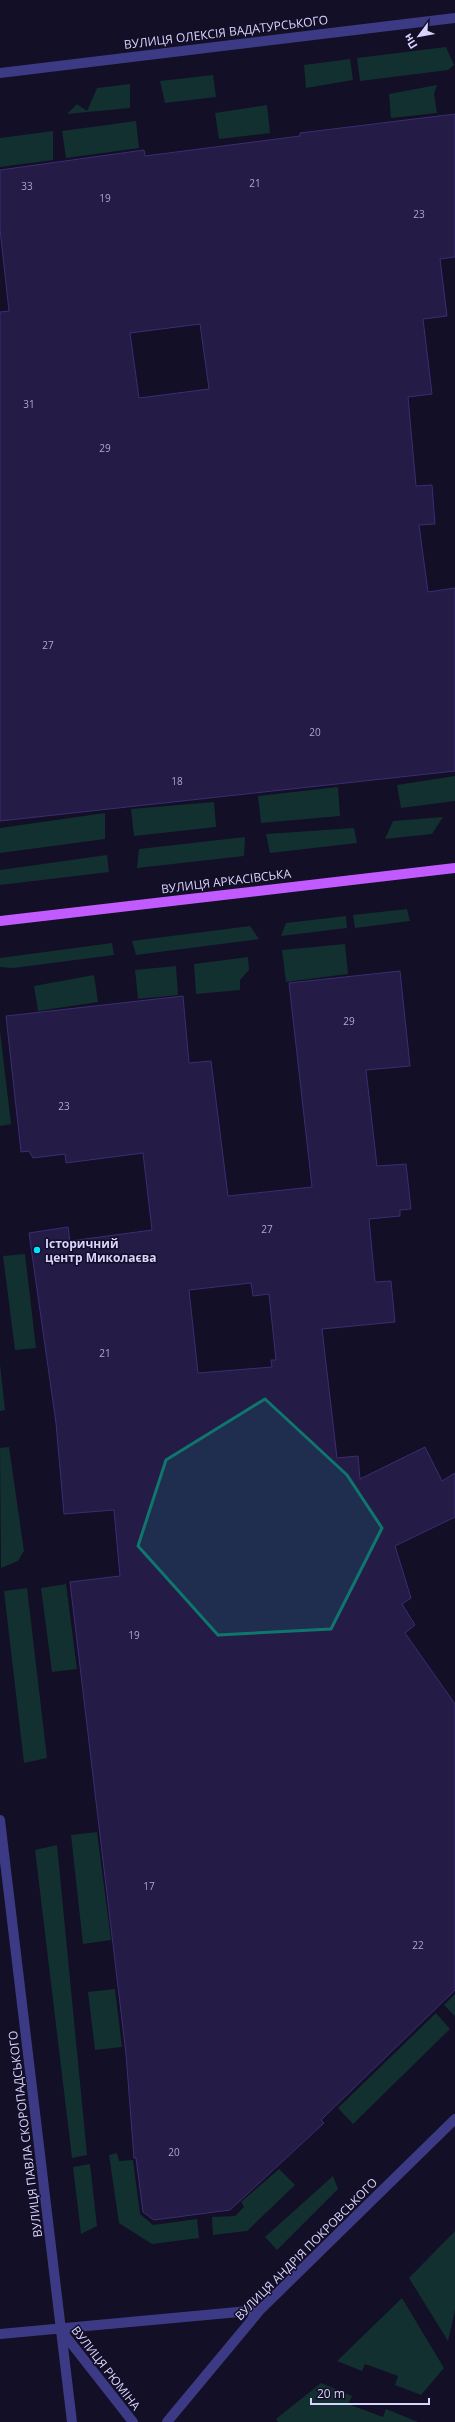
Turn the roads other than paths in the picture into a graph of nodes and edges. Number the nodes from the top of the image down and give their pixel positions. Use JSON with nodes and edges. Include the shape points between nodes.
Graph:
{"nodes":[{"id":1,"x":455,"y":18,"type":"edge"},
{"id":2,"x":0,"y":73,"type":"edge"},
{"id":3,"x":455,"y":868,"type":"edge"},
{"id":4,"x":0,"y":921,"type":"edge"},
{"id":5,"x":0,"y":1820,"type":"edge"},
{"id":6,"x":455,"y":2119,"type":"edge"},
{"id":7,"x":260,"y":2310,"type":"junction"},
{"id":8,"x":60,"y":2329,"type":"junction"},
{"id":9,"x":0,"y":2334,"type":"edge"},
{"id":10,"x":72,"y":2422,"type":"edge"},
{"id":11,"x":133,"y":2422,"type":"edge"},
{"id":12,"x":167,"y":2422,"type":"edge"}],
"edges":[{"from":1,"to":2,"type":"street","name":"ВУЛИЦЯ ОЛЕКСІЯ ВАДАТУРСЬКОГО"},
{"from":3,"to":4,"type":"main road","name":"ВУЛИЦЯ АРКАСІВСЬКА"},
{"from":5,"to":8,"type":"street","name":"ВУЛИЦЯ ПАВЛА СКОРОПАДСЬКОГО"},
{"from":6,"to":7,"type":"street","name":"ВУЛИЦЯ АНДРІЯ ПОКРОВСЬКОГО"},
{"from":7,"to":8,"type":"street"},
{"from":7,"to":12,"type":"street","name":"ВУЛИЦЯ АНДРІЯ ПОКРОВСЬКОГО"},
{"from":8,"to":9,"type":"street"},
{"from":8,"to":10,"type":"street","name":"ВУЛИЦЯ ПАВЛА СКОРОПАДСЬКОГО"},
{"from":8,"to":11,"type":"street","name":"ВУЛИЦЯ РЮМІНА"}]}
